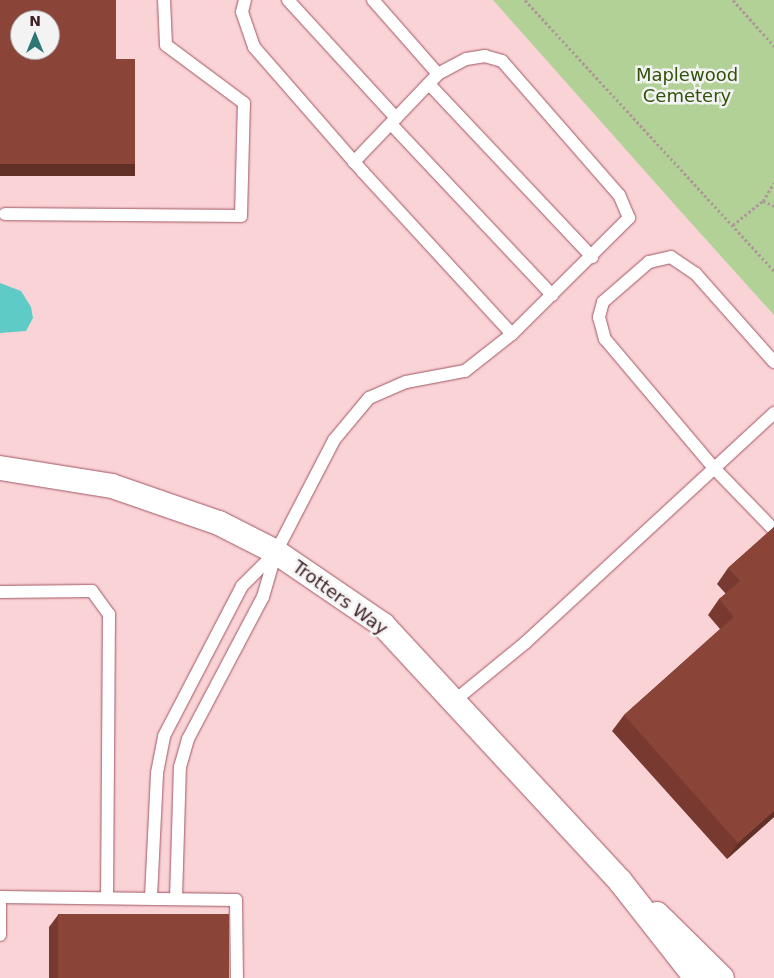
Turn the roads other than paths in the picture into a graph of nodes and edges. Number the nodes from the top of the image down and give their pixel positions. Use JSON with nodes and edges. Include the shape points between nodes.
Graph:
{"nodes":[{"id":1,"x":164,"y":0,"type":"edge"},
{"id":2,"x":245,"y":0,"type":"edge"},
{"id":3,"x":288,"y":0,"type":"edge"},
{"id":4,"x":373,"y":0,"type":"edge"},
{"id":5,"x":434,"y":79,"type":"junction"},
{"id":6,"x":394,"y":121,"type":"junction"},
{"id":7,"x":354,"y":162,"type":"junction"},
{"id":8,"x":6,"y":214,"type":"dead end"},
{"id":9,"x":592,"y":257,"type":"junction"},
{"id":10,"x":552,"y":295,"type":"junction"},
{"id":11,"x":512,"y":334,"type":"junction"},
{"id":12,"x":774,"y":362,"type":"edge"},
{"id":13,"x":774,"y":413,"type":"edge"},
{"id":14,"x":0,"y":468,"type":"edge"},
{"id":15,"x":714,"y":468,"type":"junction"},
{"id":16,"x":774,"y":530,"type":"edge"},
{"id":17,"x":276,"y":552,"type":"junction"},
{"id":18,"x":0,"y":592,"type":"edge"},
{"id":19,"x":454,"y":701,"type":"junction"},
{"id":20,"x":620,"y":881,"type":"junction"},
{"id":21,"x":0,"y":897,"type":"edge"},
{"id":22,"x":107,"y":897,"type":"junction"},
{"id":23,"x":152,"y":897,"type":"junction"},
{"id":24,"x":176,"y":898,"type":"junction"},
{"id":25,"x":0,"y":935,"type":"edge"},
{"id":26,"x":237,"y":978,"type":"edge"},
{"id":27,"x":696,"y":978,"type":"edge"},
{"id":28,"x":722,"y":978,"type":"edge"}],
"edges":[{"from":1,"to":8,"type":"lane","via":[[166,45],[244,103],[241,216]]},
{"from":2,"to":7,"type":"lane","via":[[242,12],[254,47]]},
{"from":3,"to":6,"type":"lane"},
{"from":4,"to":5,"type":"lane"},
{"from":5,"to":6,"type":"lane"},
{"from":5,"to":9,"type":"lane"},
{"from":5,"to":9,"type":"lane","via":[[466,58],[485,56],[502,61],[628,208],[630,218]]},
{"from":6,"to":7,"type":"lane"},
{"from":6,"to":10,"type":"lane"},
{"from":7,"to":11,"type":"lane"},
{"from":9,"to":10,"type":"lane"},
{"from":10,"to":11,"type":"lane"},
{"from":11,"to":17,"type":"lane","via":[[465,371],[406,382],[369,398],[334,440]]},
{"from":12,"to":15,"type":"lane","via":[[696,274],[671,257],[649,262],[602,302],[599,317],[605,339]]},
{"from":13,"to":15,"type":"lane"},
{"from":14,"to":17,"type":"street","name":"Trotters Way","via":[[70,477],[159,500]]},
{"from":15,"to":16,"type":"lane"},
{"from":15,"to":19,"type":"lane","via":[[522,646]]},
{"from":17,"to":19,"type":"street","name":"Trotters Way","via":[[382,625]]},
{"from":17,"to":23,"type":"lane","via":[[242,586],[164,736],[157,773]]},
{"from":17,"to":24,"type":"lane","via":[[264,597],[199,713],[180,767]]},
{"from":18,"to":22,"type":"lane","via":[[92,591],[110,614]]},
{"from":19,"to":20,"type":"street","name":"Trotters Way"},
{"from":20,"to":27,"type":"street","name":"Trotters Way"},
{"from":20,"to":28,"type":"street","name":"Trotters Way","via":[[696,948]]},
{"from":21,"to":22,"type":"lane"},
{"from":21,"to":25,"type":"lane"},
{"from":22,"to":23,"type":"lane"},
{"from":23,"to":24,"type":"lane"},
{"from":24,"to":26,"type":"lane","via":[[236,900]]}]}
